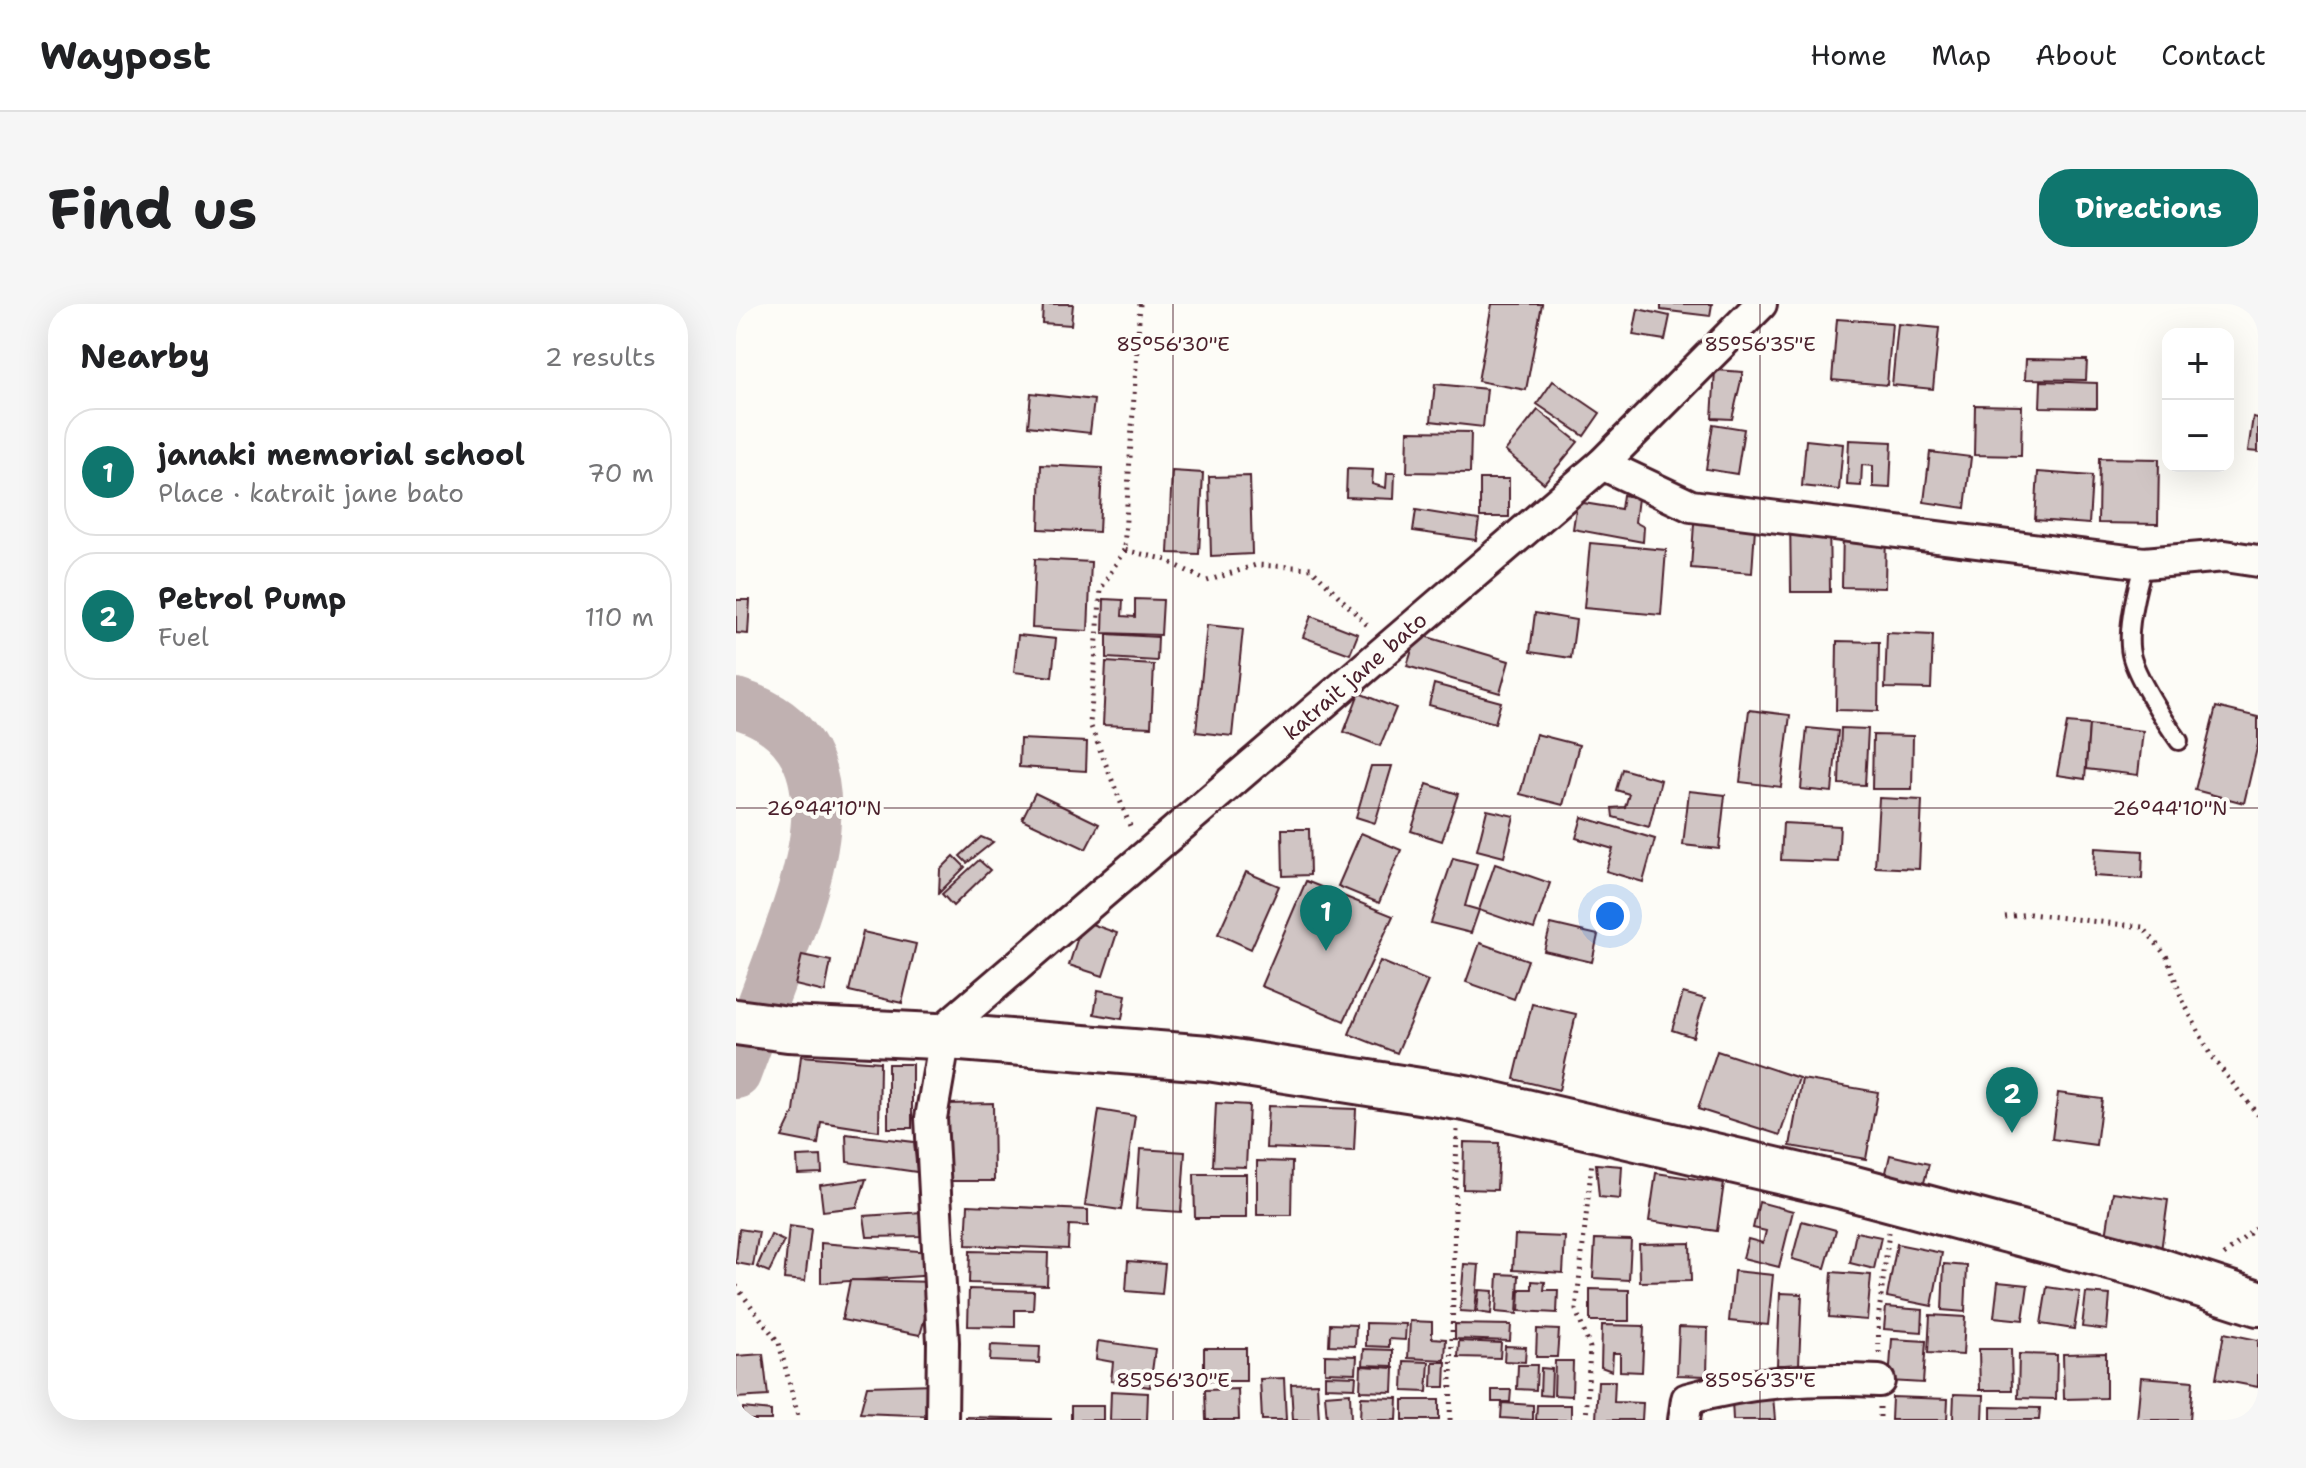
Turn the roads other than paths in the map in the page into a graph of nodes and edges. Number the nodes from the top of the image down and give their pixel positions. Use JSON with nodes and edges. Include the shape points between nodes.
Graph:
{"nodes":[{"id":1,"x":1761,"y":304,"type":"edge"},
{"id":2,"x":1602,"y":464,"type":"junction"},
{"id":3,"x":2258,"y":561,"type":"edge"},
{"id":4,"x":2144,"y":563,"type":"junction"},
{"id":5,"x":2179,"y":741,"type":"dead end"},
{"id":6,"x":736,"y":1022,"type":"edge"},
{"id":7,"x":940,"y":1036,"type":"junction"},
{"id":8,"x":2258,"y":1303,"type":"edge"},
{"id":9,"x":1879,"y":1381,"type":"road end"},
{"id":10,"x":942,"y":1420,"type":"edge"},
{"id":11,"x":1684,"y":1420,"type":"edge"}],
"edges":[{"from":1,"to":2,"type":"street","name":"katrait jane bato"},
{"from":2,"to":4,"type":"street","via":[[1691,506]]},
{"from":2,"to":7,"type":"street","name":"katrait jane bato"},
{"from":3,"to":4,"type":"street","via":[[2225,556]]},
{"from":4,"to":5,"type":"lane","via":[[2135,593],[2131,654]]},
{"from":6,"to":7,"type":"street"},
{"from":7,"to":8,"type":"street","via":[[1208,1058],[1459,1097],[1892,1199],[2144,1266]]},
{"from":7,"to":10,"type":"street","via":[[931,1118]]},
{"from":9,"to":11,"type":"street","via":[[1739,1385],[1687,1399]]}]}
